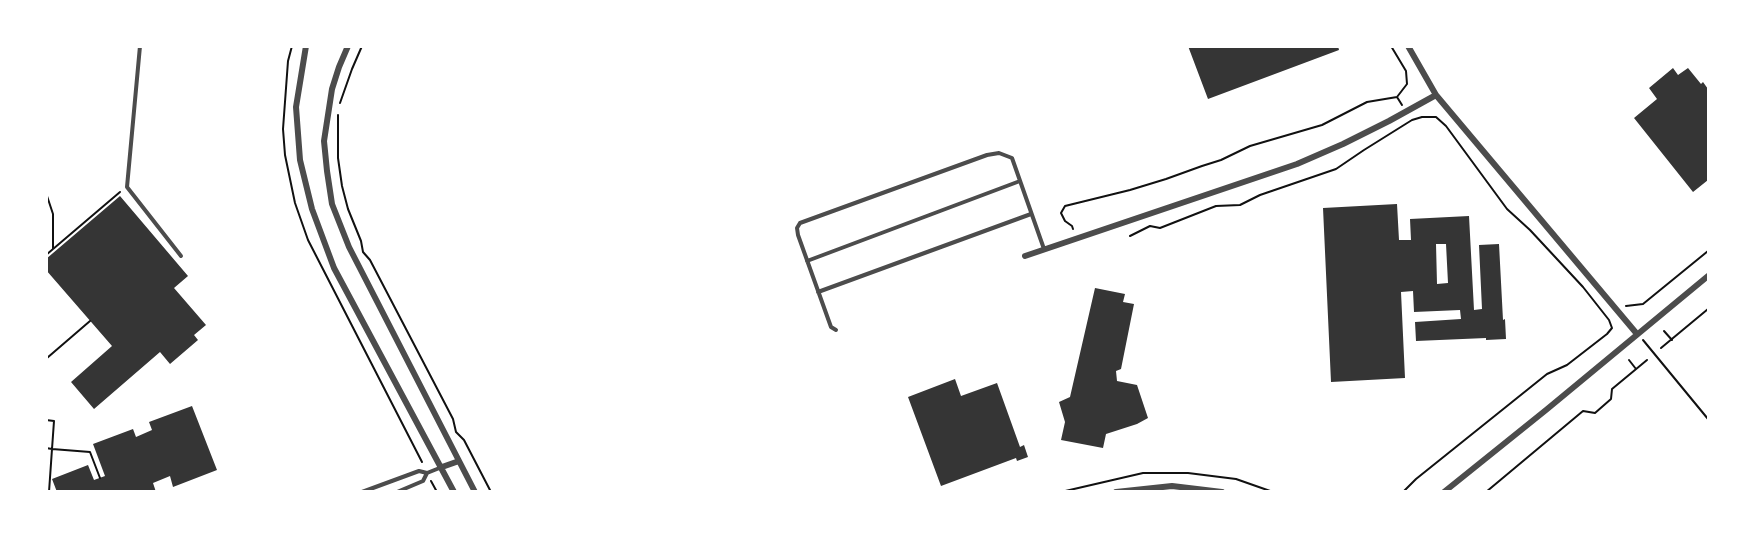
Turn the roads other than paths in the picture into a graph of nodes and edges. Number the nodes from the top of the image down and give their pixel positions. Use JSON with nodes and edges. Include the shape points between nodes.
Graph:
{"nodes":[{"id":1,"x":140,"y":46,"type":"edge"},
{"id":2,"x":306,"y":46,"type":"edge"},
{"id":3,"x":348,"y":46,"type":"edge"},
{"id":4,"x":1408,"y":46,"type":"edge"},
{"id":5,"x":1436,"y":95,"type":"junction"},
{"id":6,"x":1020,"y":181,"type":"junction"},
{"id":7,"x":1031,"y":214,"type":"junction"},
{"id":8,"x":1044,"y":250,"type":"junction"},
{"id":9,"x":181,"y":256,"type":"dead end"},
{"id":10,"x":1025,"y":256,"type":"dead end"},
{"id":11,"x":807,"y":261,"type":"junction"},
{"id":12,"x":1708,"y":276,"type":"edge"},
{"id":13,"x":818,"y":292,"type":"junction"},
{"id":14,"x":836,"y":330,"type":"dead end"},
{"id":15,"x":1637,"y":334,"type":"junction"},
{"id":16,"x":459,"y":460,"type":"junction"},
{"id":17,"x":442,"y":467,"type":"junction"},
{"id":18,"x":427,"y":473,"type":"junction"},
{"id":19,"x":1145,"y":490,"type":"edge"},
{"id":20,"x":362,"y":492,"type":"edge"},
{"id":21,"x":398,"y":492,"type":"edge"},
{"id":22,"x":454,"y":492,"type":"edge"},
{"id":23,"x":475,"y":492,"type":"edge"},
{"id":24,"x":1116,"y":492,"type":"edge"},
{"id":25,"x":1222,"y":492,"type":"edge"},
{"id":26,"x":1444,"y":492,"type":"edge"}],
"edges":[{"from":1,"to":9,"type":"lane","via":[[127,187]]},
{"from":2,"to":17,"type":"street","via":[[296,107],[300,160],[312,209],[334,268]]},
{"from":3,"to":16,"type":"street","via":[[332,89],[324,141],[332,204],[349,247]]},
{"from":4,"to":5,"type":"street"},
{"from":5,"to":8,"type":"street","via":[[1297,164]]},
{"from":5,"to":15,"type":"street"},
{"from":6,"to":7,"type":"lane"},
{"from":6,"to":11,"type":"lane"},
{"from":6,"to":11,"type":"lane","via":[[1012,158],[999,153],[987,155],[800,223],[798,235]]},
{"from":7,"to":8,"type":"lane"},
{"from":7,"to":13,"type":"lane"},
{"from":8,"to":10,"type":"street"},
{"from":11,"to":13,"type":"lane"},
{"from":12,"to":15,"type":"street"},
{"from":13,"to":14,"type":"lane","via":[[831,327]]},
{"from":15,"to":26,"type":"street"},
{"from":16,"to":17,"type":"street"},
{"from":16,"to":23,"type":"street"},
{"from":17,"to":18,"type":"lane"},
{"from":17,"to":22,"type":"street"},
{"from":18,"to":20,"type":"lane","via":[[419,471]]},
{"from":18,"to":21,"type":"lane","via":[[423,481]]},
{"from":19,"to":24,"type":"street"},
{"from":19,"to":25,"type":"street","via":[[1172,486]]}]}
